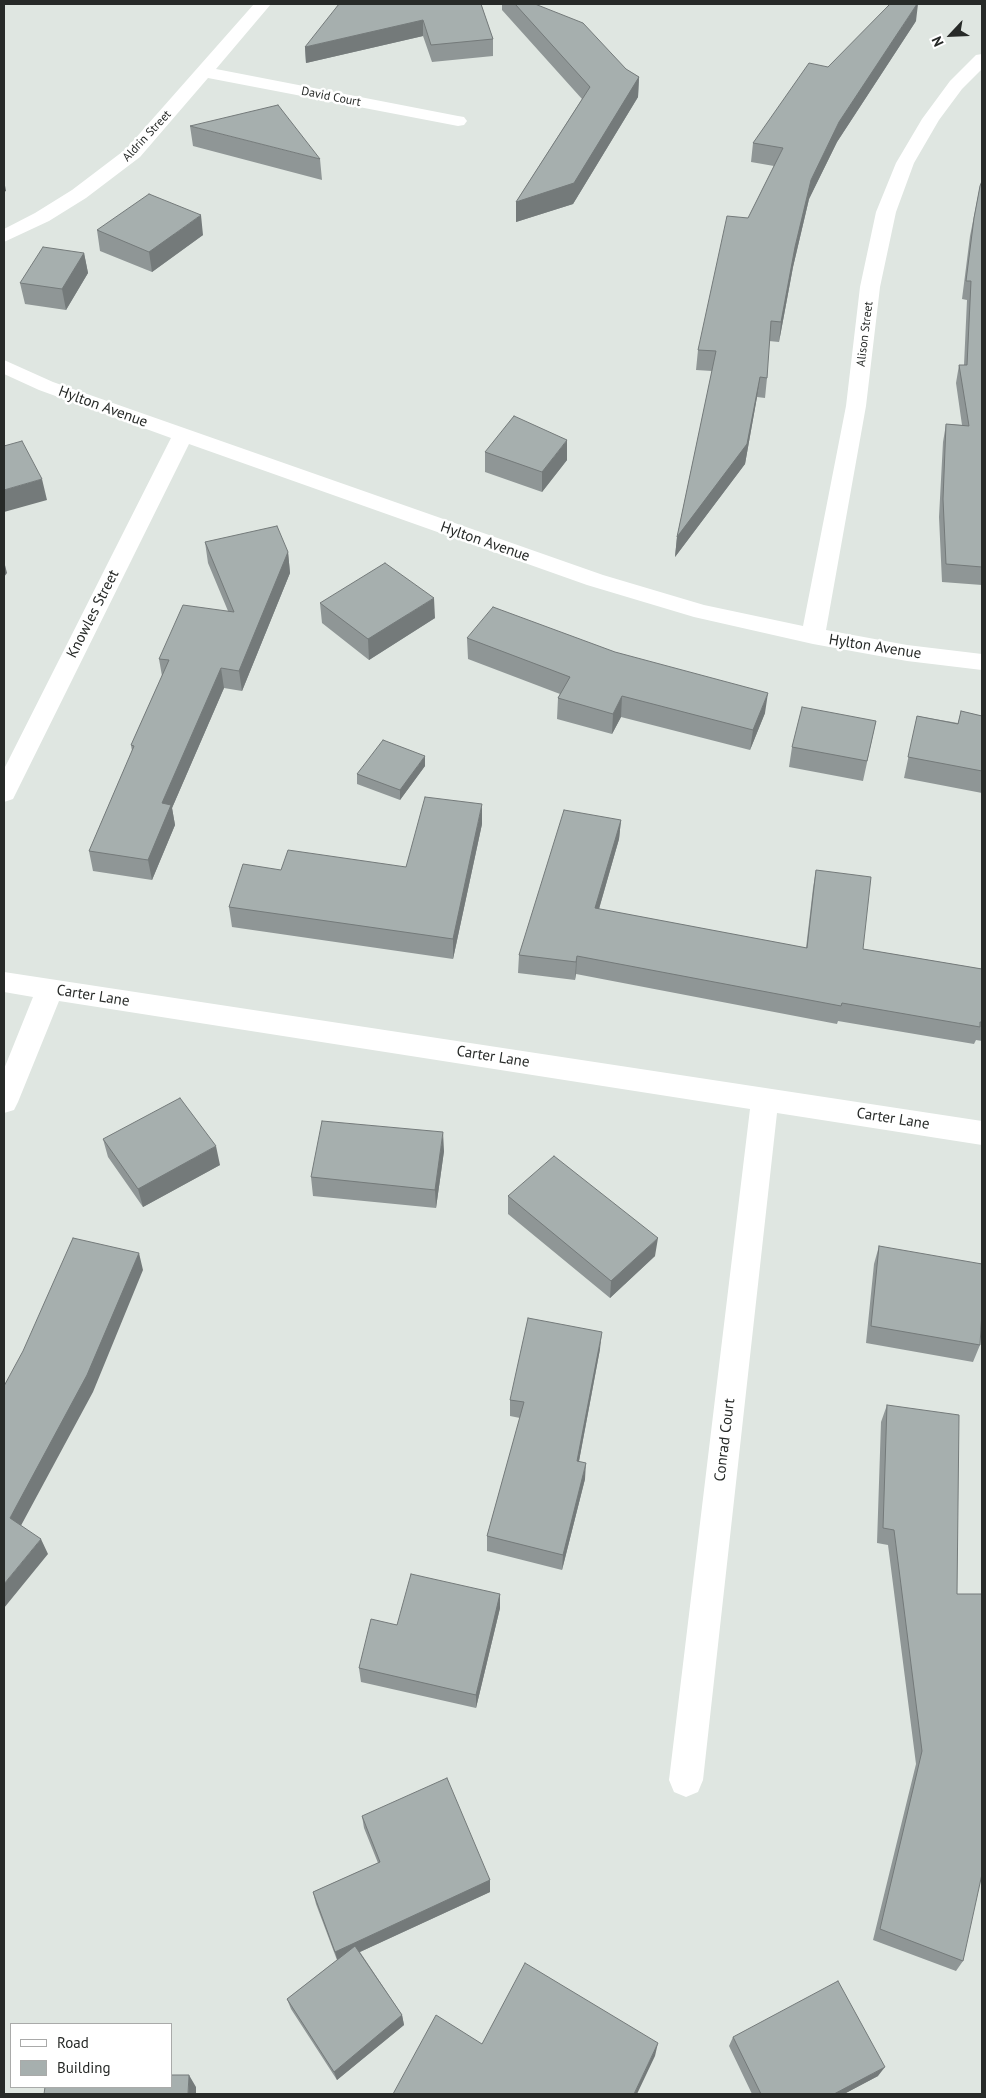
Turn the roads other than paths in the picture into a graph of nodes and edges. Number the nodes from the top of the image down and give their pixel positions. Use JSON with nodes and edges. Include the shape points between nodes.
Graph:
{"nodes":[{"id":1,"x":264,"y":4,"type":"edge"},
{"id":2,"x":982,"y":59,"type":"edge"},
{"id":3,"x":204,"y":72,"type":"junction"},
{"id":4,"x":458,"y":121,"type":"dead end"},
{"id":5,"x":4,"y":236,"type":"edge"},
{"id":6,"x":4,"y":366,"type":"edge"},
{"id":7,"x":183,"y":435,"type":"junction"},
{"id":8,"x":813,"y":636,"type":"junction"},
{"id":9,"x":982,"y":662,"type":"edge"},
{"id":10,"x":4,"y":793,"type":"edge"},
{"id":11,"x":4,"y":982,"type":"edge"},
{"id":12,"x":50,"y":989,"type":"junction"},
{"id":13,"x":765,"y":1099,"type":"junction"},
{"id":14,"x":4,"y":1102,"type":"edge"},
{"id":15,"x":982,"y":1133,"type":"edge"},
{"id":16,"x":686,"y":1780,"type":"dead end"}],
"edges":[{"from":1,"to":3,"type":"street","name":"Aldrin Street"},
{"from":2,"to":8,"type":"street","name":"Alison Street","via":[[956,85],[931,118],[905,163],[886,212],[870,287],[856,406]]},
{"from":3,"to":4,"type":"street","name":"David Court"},
{"from":3,"to":5,"type":"street","name":"Aldrin Street","via":[[133,153],[112,171],[57,208]]},
{"from":6,"to":7,"type":"street","name":"Hylton Avenue","via":[[46,386]]},
{"from":7,"to":8,"type":"street","name":"Hylton Avenue","via":[[595,580],[702,612]]},
{"from":7,"to":10,"type":"street","name":"Knowles Street"},
{"from":8,"to":9,"type":"street","name":"Hylton Avenue"},
{"from":11,"to":12,"type":"street","name":"Carter Lane"},
{"from":12,"to":13,"type":"street","name":"Carter Lane"},
{"from":12,"to":14,"type":"street"},
{"from":13,"to":15,"type":"street","name":"Carter Lane"},
{"from":13,"to":16,"type":"street","name":"Conrad Court"}]}
